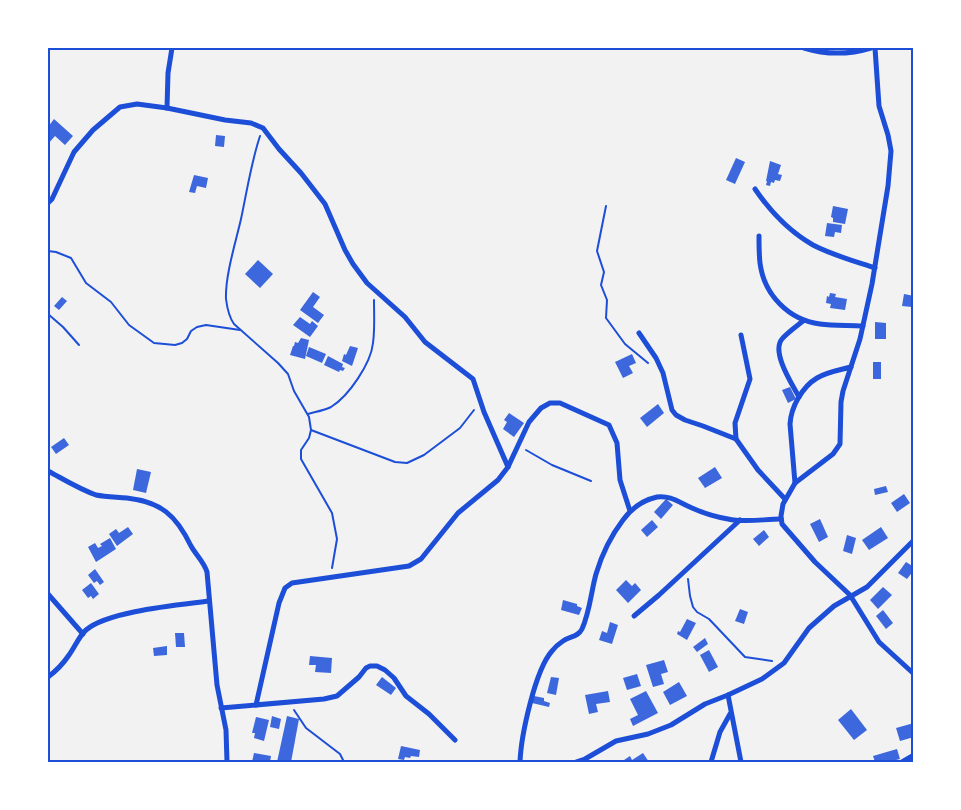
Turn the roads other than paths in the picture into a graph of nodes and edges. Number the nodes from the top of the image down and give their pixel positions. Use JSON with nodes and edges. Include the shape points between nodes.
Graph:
{"nodes":[{"id":1,"x":172,"y":48,"type":"edge"},
{"id":2,"x":804,"y":48,"type":"edge"},
{"id":3,"x":871,"y":48,"type":"edge"},
{"id":4,"x":875,"y":48,"type":"edge"},
{"id":5,"x":167,"y":108,"type":"junction"},
{"id":6,"x":755,"y":189,"type":"dead end"},
{"id":7,"x":48,"y":203,"type":"edge"},
{"id":8,"x":759,"y":236,"type":"dead end"},
{"id":9,"x":874,"y":268,"type":"junction"},
{"id":10,"x":803,"y":321,"type":"junction"},
{"id":11,"x":863,"y":326,"type":"junction"},
{"id":12,"x":639,"y":332,"type":"dead end"},
{"id":13,"x":741,"y":335,"type":"dead end"},
{"id":14,"x":851,"y":367,"type":"junction"},
{"id":15,"x":799,"y":397,"type":"junction"},
{"id":16,"x":736,"y":439,"type":"junction"},
{"id":17,"x":508,"y":467,"type":"junction"},
{"id":18,"x":48,"y":471,"type":"edge"},
{"id":19,"x":795,"y":483,"type":"junction"},
{"id":20,"x":785,"y":500,"type":"junction"},
{"id":21,"x":630,"y":511,"type":"junction"},
{"id":22,"x":781,"y":519,"type":"junction"},
{"id":23,"x":740,"y":520,"type":"junction"},
{"id":24,"x":914,"y":540,"type":"edge"},
{"id":25,"x":48,"y":594,"type":"edge"},
{"id":26,"x":850,"y":595,"type":"junction"},
{"id":27,"x":209,"y":600,"type":"junction"},
{"id":28,"x":634,"y":616,"type":"dead end"},
{"id":29,"x":83,"y":634,"type":"junction"},
{"id":30,"x":914,"y":674,"type":"edge"},
{"id":31,"x":48,"y":677,"type":"edge"},
{"id":32,"x":728,"y":695,"type":"junction"},
{"id":33,"x":256,"y":705,"type":"junction"},
{"id":34,"x":221,"y":708,"type":"junction"},
{"id":35,"x":731,"y":713,"type":"junction"},
{"id":36,"x":455,"y":740,"type":"dead end"},
{"id":37,"x":914,"y":755,"type":"edge"},
{"id":38,"x":227,"y":762,"type":"edge"},
{"id":39,"x":520,"y":762,"type":"edge"},
{"id":40,"x":576,"y":762,"type":"edge"},
{"id":41,"x":711,"y":762,"type":"edge"},
{"id":42,"x":741,"y":762,"type":"edge"},
{"id":43,"x":902,"y":762,"type":"edge"}],
"edges":[{"from":1,"to":5,"type":"street"},
{"from":2,"to":3,"type":"street","via":[[839,54]]},
{"from":4,"to":9,"type":"street","via":[[879,106],[891,151]]},
{"from":5,"to":7,"type":"street","via":[[136,104],[120,107],[83,140]]},
{"from":5,"to":17,"type":"street","via":[[251,122],[263,128],[325,204],[353,264],[374,290],[406,317],[425,342],[472,377]]},
{"from":6,"to":9,"type":"street","via":[[787,226],[811,244]]},
{"from":8,"to":10,"type":"street","via":[[760,264],[771,292],[781,306]]},
{"from":9,"to":11,"type":"street"},
{"from":10,"to":11,"type":"street"},
{"from":10,"to":15,"type":"street","via":[[782,339],[778,348]]},
{"from":11,"to":14,"type":"street"},
{"from":12,"to":16,"type":"street","via":[[650,346],[663,375],[676,415]]},
{"from":13,"to":16,"type":"street","via":[[750,379],[735,423]]},
{"from":14,"to":15,"type":"street","via":[[817,378]]},
{"from":14,"to":19,"type":"street","via":[[841,402],[839,447]]},
{"from":15,"to":19,"type":"street","via":[[790,415]]},
{"from":16,"to":20,"type":"street"},
{"from":17,"to":21,"type":"street","via":[[532,417],[550,402],[560,403],[606,422],[611,428],[617,443],[620,480]]},
{"from":17,"to":33,"type":"street","via":[[498,480],[458,513],[419,561],[409,566],[292,583],[285,588],[278,603]]},
{"from":18,"to":27,"type":"street","via":[[99,496],[139,500],[164,510],[179,525],[205,566]]},
{"from":19,"to":20,"type":"street"},
{"from":20,"to":22,"type":"street","via":[[780,510]]},
{"from":21,"to":23,"type":"street","via":[[648,500],[664,497],[709,514]]},
{"from":21,"to":39,"type":"street","via":[[603,554],[581,631],[551,652],[543,667],[532,700]]},
{"from":22,"to":23,"type":"street"},
{"from":22,"to":26,"type":"street","via":[[815,562]]},
{"from":23,"to":28,"type":"street"},
{"from":24,"to":26,"type":"street","via":[[867,587]]},
{"from":25,"to":29,"type":"street"},
{"from":26,"to":30,"type":"street","via":[[879,642]]},
{"from":26,"to":32,"type":"street","via":[[809,628],[784,663],[762,679]]},
{"from":27,"to":29,"type":"street","via":[[110,618]]},
{"from":27,"to":34,"type":"street"},
{"from":29,"to":31,"type":"street","via":[[61,666]]},
{"from":32,"to":35,"type":"street"},
{"from":32,"to":40,"type":"street","via":[[704,704],[672,725],[616,741]]},
{"from":33,"to":34,"type":"street"},
{"from":33,"to":36,"type":"street","via":[[337,696],[366,668],[377,666],[394,678],[406,696]]},
{"from":34,"to":38,"type":"street","via":[[226,730]]},
{"from":35,"to":41,"type":"street","via":[[720,732]]},
{"from":35,"to":42,"type":"street"},
{"from":37,"to":43,"type":"street"}]}
